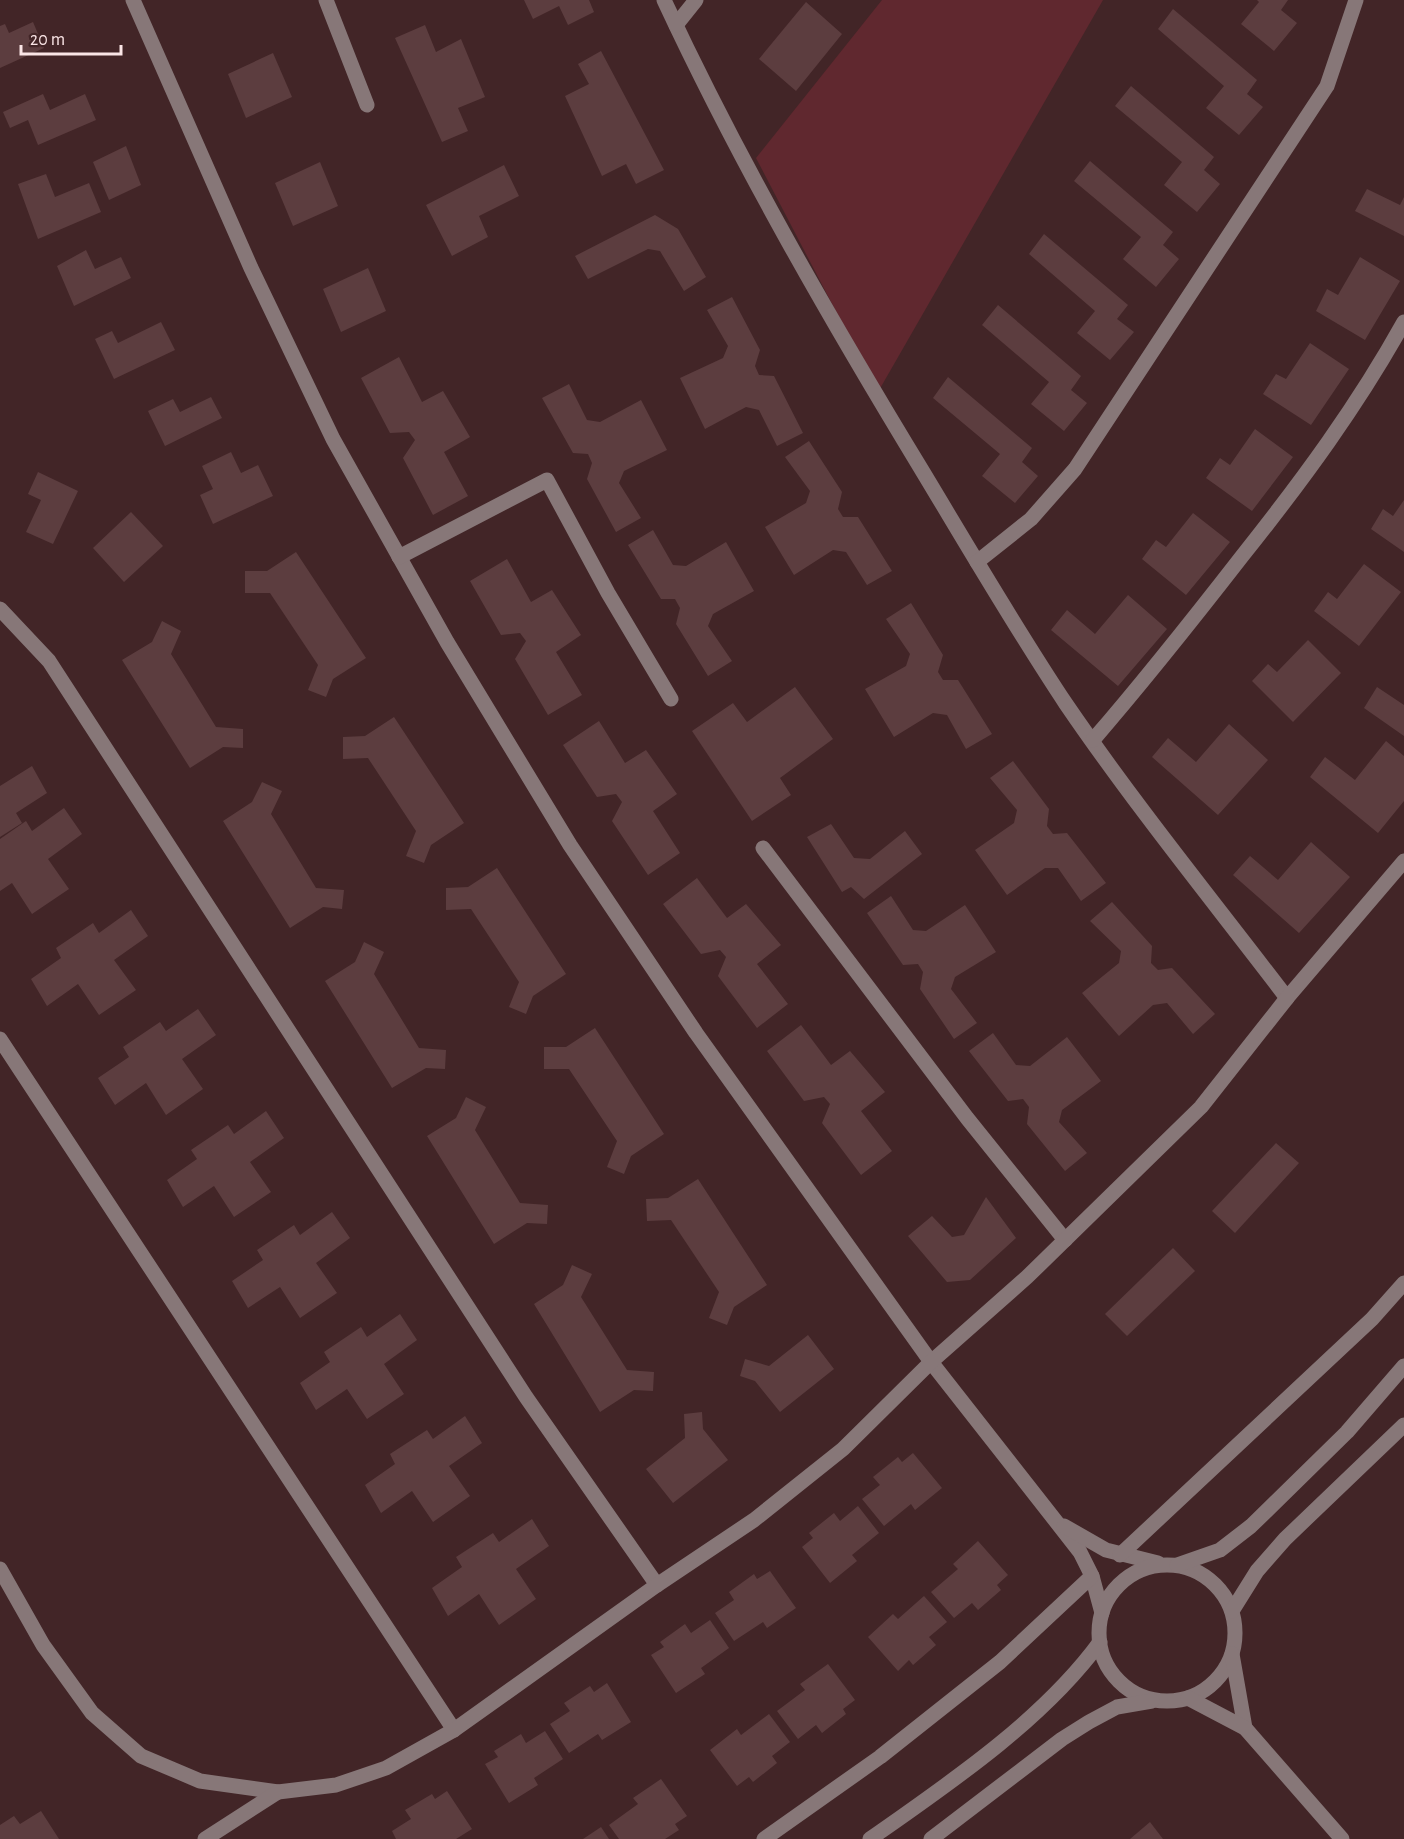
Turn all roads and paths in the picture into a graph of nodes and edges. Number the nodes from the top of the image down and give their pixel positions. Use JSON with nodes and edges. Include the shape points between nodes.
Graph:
{"nodes":[{"id":1,"x":133,"y":0,"type":"edge"},
{"id":2,"x":326,"y":0,"type":"edge"},
{"id":3,"x":664,"y":0,"type":"edge"},
{"id":4,"x":696,"y":0,"type":"edge"},
{"id":5,"x":1356,"y":0,"type":"edge"},
{"id":6,"x":676,"y":25,"type":"junction"},
{"id":7,"x":368,"y":105,"type":"dead end"},
{"id":8,"x":1404,"y":322,"type":"edge"},
{"id":9,"x":399,"y":557,"type":"junction"},
{"id":10,"x":977,"y":562,"type":"junction"},
{"id":11,"x":0,"y":609,"type":"edge"},
{"id":12,"x":671,"y":699,"type":"dead end"},
{"id":13,"x":1093,"y":740,"type":"junction"},
{"id":14,"x":763,"y":848,"type":"dead end"},
{"id":15,"x":1404,"y":861,"type":"edge"},
{"id":16,"x":1287,"y":998,"type":"junction"},
{"id":17,"x":0,"y":1039,"type":"edge"},
{"id":18,"x":1065,"y":1240,"type":"junction"},
{"id":19,"x":1404,"y":1283,"type":"edge"},
{"id":20,"x":932,"y":1362,"type":"junction"},
{"id":21,"x":1404,"y":1366,"type":"edge"},
{"id":22,"x":1404,"y":1425,"type":"edge"},
{"id":23,"x":1056,"y":1521,"type":"junction"},
{"id":24,"x":1120,"y":1555,"type":"junction"},
{"id":25,"x":1160,"y":1564,"type":"junction"},
{"id":26,"x":1177,"y":1565,"type":"junction"},
{"id":27,"x":0,"y":1569,"type":"edge"},
{"id":28,"x":1092,"y":1576,"type":"junction"},
{"id":29,"x":657,"y":1585,"type":"junction"},
{"id":30,"x":1232,"y":1611,"type":"junction"},
{"id":31,"x":1102,"y":1613,"type":"junction"},
{"id":32,"x":1100,"y":1642,"type":"junction"},
{"id":33,"x":1232,"y":1654,"type":"junction"},
{"id":34,"x":1188,"y":1698,"type":"junction"},
{"id":35,"x":1159,"y":1700,"type":"junction"},
{"id":36,"x":1245,"y":1728,"type":"junction"},
{"id":37,"x":454,"y":1730,"type":"junction"},
{"id":38,"x":278,"y":1792,"type":"junction"},
{"id":39,"x":205,"y":1839,"type":"edge"},
{"id":40,"x":764,"y":1839,"type":"edge"},
{"id":41,"x":870,"y":1839,"type":"edge"},
{"id":42,"x":931,"y":1839,"type":"edge"},
{"id":43,"x":1342,"y":1839,"type":"edge"}],
"edges":[{"from":1,"to":9,"type":"street","via":[[251,268],[333,439]]},
{"from":2,"to":7,"type":"street"},
{"from":3,"to":6,"type":"street"},
{"from":4,"to":6,"type":"street"},
{"from":5,"to":10,"type":"street","via":[[1327,86],[1075,469],[1031,519]]},
{"from":6,"to":10,"type":"street","via":[[785,236]]},
{"from":8,"to":13,"type":"street","via":[[1380,366],[1313,466]]},
{"from":9,"to":12,"type":"street","via":[[548,480],[608,593]]},
{"from":9,"to":20,"type":"street","via":[[570,845],[696,1033]]},
{"from":10,"to":13,"type":"street"},
{"from":11,"to":29,"type":"street","via":[[49,661],[526,1397]]},
{"from":13,"to":16,"type":"street"},
{"from":14,"to":18,"type":"street","via":[[967,1118]]},
{"from":15,"to":16,"type":"street"},
{"from":16,"to":18,"type":"street","via":[[1201,1107]]},
{"from":17,"to":37,"type":"street"},
{"from":18,"to":20,"type":"street"},
{"from":19,"to":24,"type":"street","via":[[1372,1319]]},
{"from":20,"to":23,"type":"street"},
{"from":20,"to":29,"type":"street","via":[[843,1449],[754,1520]]},
{"from":21,"to":26,"type":"street","via":[[1347,1432],[1251,1526],[1220,1550]]},
{"from":22,"to":30,"type":"street","via":[[1285,1539],[1257,1571]]},
{"from":23,"to":24,"type":"street"},
{"from":23,"to":28,"type":"street","via":[[1080,1552]]},
{"from":24,"to":25,"type":"street"},
{"from":25,"to":26,"type":"street"},
{"from":25,"to":31,"type":"street","via":[[1137,1571],[1119,1584]]},
{"from":26,"to":30,"type":"street","via":[[1204,1575],[1222,1590]]},
{"from":27,"to":38,"type":"street","via":[[43,1645],[92,1713],[141,1756],[200,1781]]},
{"from":28,"to":31,"type":"street"},
{"from":28,"to":40,"type":"street","via":[[981,1677],[880,1757]]},
{"from":29,"to":37,"type":"street"},
{"from":30,"to":33,"type":"street","via":[[1236,1633]]},
{"from":31,"to":32,"type":"street"},
{"from":32,"to":35,"type":"street","via":[[1110,1671],[1126,1688]]},
{"from":32,"to":41,"type":"street","via":[[1078,1672],[1034,1716]]},
{"from":33,"to":34,"type":"street","via":[[1222,1674],[1207,1689]]},
{"from":33,"to":36,"type":"street"},
{"from":34,"to":35,"type":"street"},
{"from":34,"to":36,"type":"street"},
{"from":35,"to":42,"type":"street","via":[[1117,1707],[1089,1722]]},
{"from":36,"to":43,"type":"street"},
{"from":37,"to":38,"type":"street","via":[[386,1768],[336,1785]]},
{"from":38,"to":39,"type":"street"}]}
